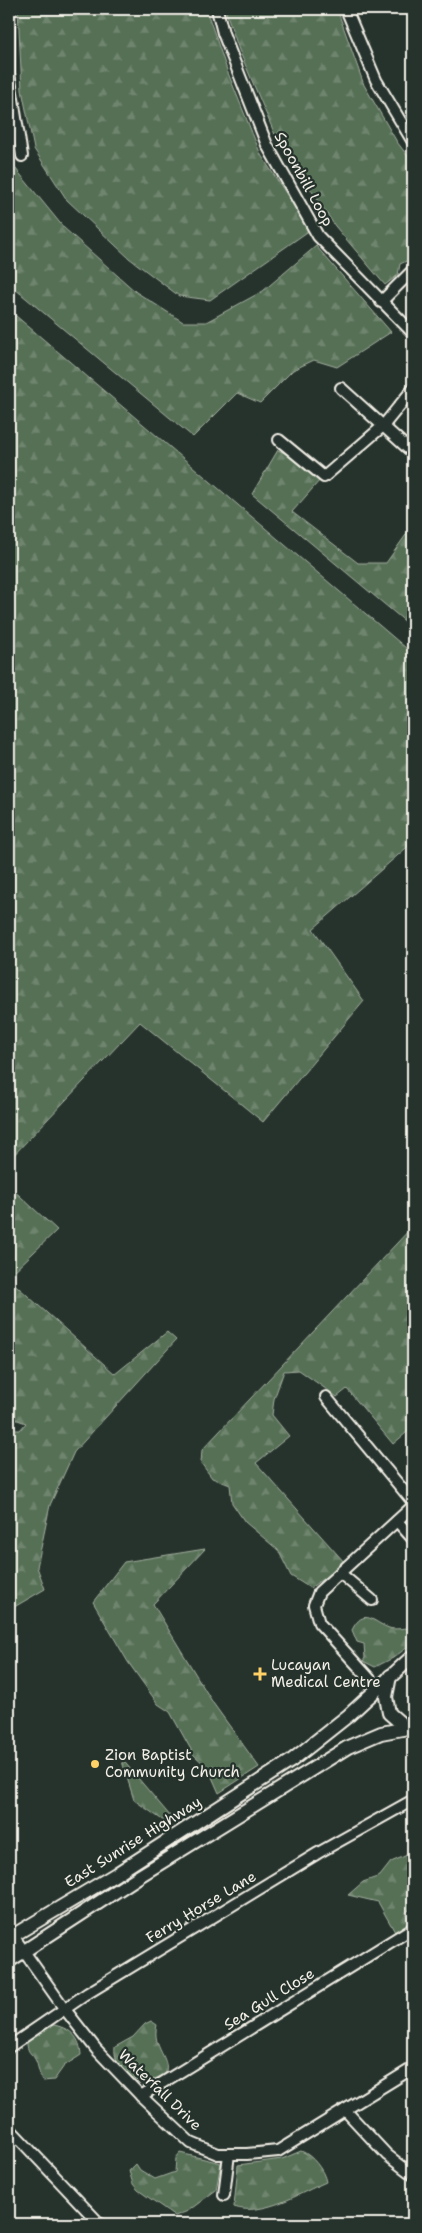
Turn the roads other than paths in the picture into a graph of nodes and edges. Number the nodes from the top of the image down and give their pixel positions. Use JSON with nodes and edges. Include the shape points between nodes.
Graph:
{"nodes":[{"id":1,"x":9,"y":9,"type":"edge"},
{"id":2,"x":217,"y":9,"type":"edge"},
{"id":3,"x":346,"y":9,"type":"edge"},
{"id":4,"x":413,"y":142,"type":"edge"},
{"id":5,"x":22,"y":156,"type":"dead end"},
{"id":6,"x":413,"y":270,"type":"edge"},
{"id":7,"x":381,"y":302,"type":"junction"},
{"id":8,"x":413,"y":333,"type":"edge"},
{"id":9,"x":341,"y":388,"type":"dead end"},
{"id":10,"x":413,"y":389,"type":"edge"},
{"id":11,"x":383,"y":426,"type":"junction"},
{"id":12,"x":279,"y":440,"type":"dead end"},
{"id":13,"x":413,"y":453,"type":"edge"},
{"id":14,"x":326,"y":1397,"type":"dead end"},
{"id":15,"x":413,"y":1502,"type":"edge"},
{"id":16,"x":413,"y":1506,"type":"edge"},
{"id":17,"x":398,"y":1521,"type":"junction"},
{"id":18,"x":413,"y":1539,"type":"edge"},
{"id":19,"x":340,"y":1573,"type":"junction"},
{"id":20,"x":372,"y":1600,"type":"dead end"},
{"id":21,"x":413,"y":1656,"type":"edge"},
{"id":22,"x":390,"y":1676,"type":"junction"},
{"id":23,"x":378,"y":1688,"type":"junction"},
{"id":24,"x":409,"y":1727,"type":"edge"},
{"id":25,"x":413,"y":1800,"type":"edge"},
{"id":26,"x":413,"y":1928,"type":"edge"},
{"id":27,"x":11,"y":1937,"type":"edge"},
{"id":28,"x":24,"y":1951,"type":"junction"},
{"id":29,"x":9,"y":1961,"type":"edge"},
{"id":30,"x":64,"y":2008,"type":"junction"},
{"id":31,"x":9,"y":2047,"type":"edge"},
{"id":32,"x":413,"y":2068,"type":"edge"},
{"id":33,"x":141,"y":2096,"type":"junction"},
{"id":34,"x":345,"y":2110,"type":"junction"},
{"id":35,"x":9,"y":2128,"type":"edge"},
{"id":36,"x":230,"y":2154,"type":"junction"},
{"id":37,"x":413,"y":2175,"type":"edge"},
{"id":38,"x":224,"y":2195,"type":"dead end"},
{"id":39,"x":100,"y":2224,"type":"edge"}],
"edges":[{"from":1,"to":5,"type":"street","via":[[9,72]]},
{"from":2,"to":7,"type":"street","name":"Spoonbill Loop","via":[[223,33],[267,145],[318,236]]},
{"from":3,"to":4,"type":"street","via":[[376,80]]},
{"from":6,"to":7,"type":"street"},
{"from":7,"to":8,"type":"street","name":"Spoonbill Loop"},
{"from":9,"to":11,"type":"street"},
{"from":10,"to":11,"type":"street"},
{"from":11,"to":12,"type":"street","via":[[324,477]]},
{"from":11,"to":13,"type":"street"},
{"from":14,"to":15,"type":"street"},
{"from":16,"to":17,"type":"street"},
{"from":17,"to":18,"type":"street"},
{"from":17,"to":19,"type":"street"},
{"from":19,"to":20,"type":"street"},
{"from":19,"to":23,"type":"street","via":[[319,1592],[315,1611],[319,1623]]},
{"from":21,"to":22,"type":"main road","name":"East Sunrise Highway"},
{"from":22,"to":23,"type":"main road","name":"East Sunrise Highway"},
{"from":22,"to":24,"type":"main road","via":[[386,1697],[388,1713]]},
{"from":23,"to":27,"type":"main road","name":"East Sunrise Highway","via":[[291,1761],[116,1874]]},
{"from":24,"to":28,"type":"main road","via":[[381,1733],[348,1747]]},
{"from":25,"to":30,"type":"street","name":"Ferry Horse Lane","via":[[334,1844]]},
{"from":26,"to":33,"type":"street","name":"Sea Gull Close"},
{"from":27,"to":28,"type":"street","name":"Waterfall Drive"},
{"from":28,"to":29,"type":"main road"},
{"from":28,"to":30,"type":"street","name":"Waterfall Drive"},
{"from":30,"to":31,"type":"street","name":"Ferry Horse Lane"},
{"from":30,"to":33,"type":"street","name":"Waterfall Drive","via":[[96,2049]]},
{"from":32,"to":34,"type":"street","name":"Waterfall Drive"},
{"from":33,"to":36,"type":"street","name":"Waterfall Drive","via":[[191,2143],[218,2154]]},
{"from":34,"to":36,"type":"street","name":"Waterfall Drive","via":[[278,2151]]},
{"from":34,"to":37,"type":"street","via":[[387,2155]]},
{"from":35,"to":39,"type":"street"},
{"from":36,"to":38,"type":"street"}]}
